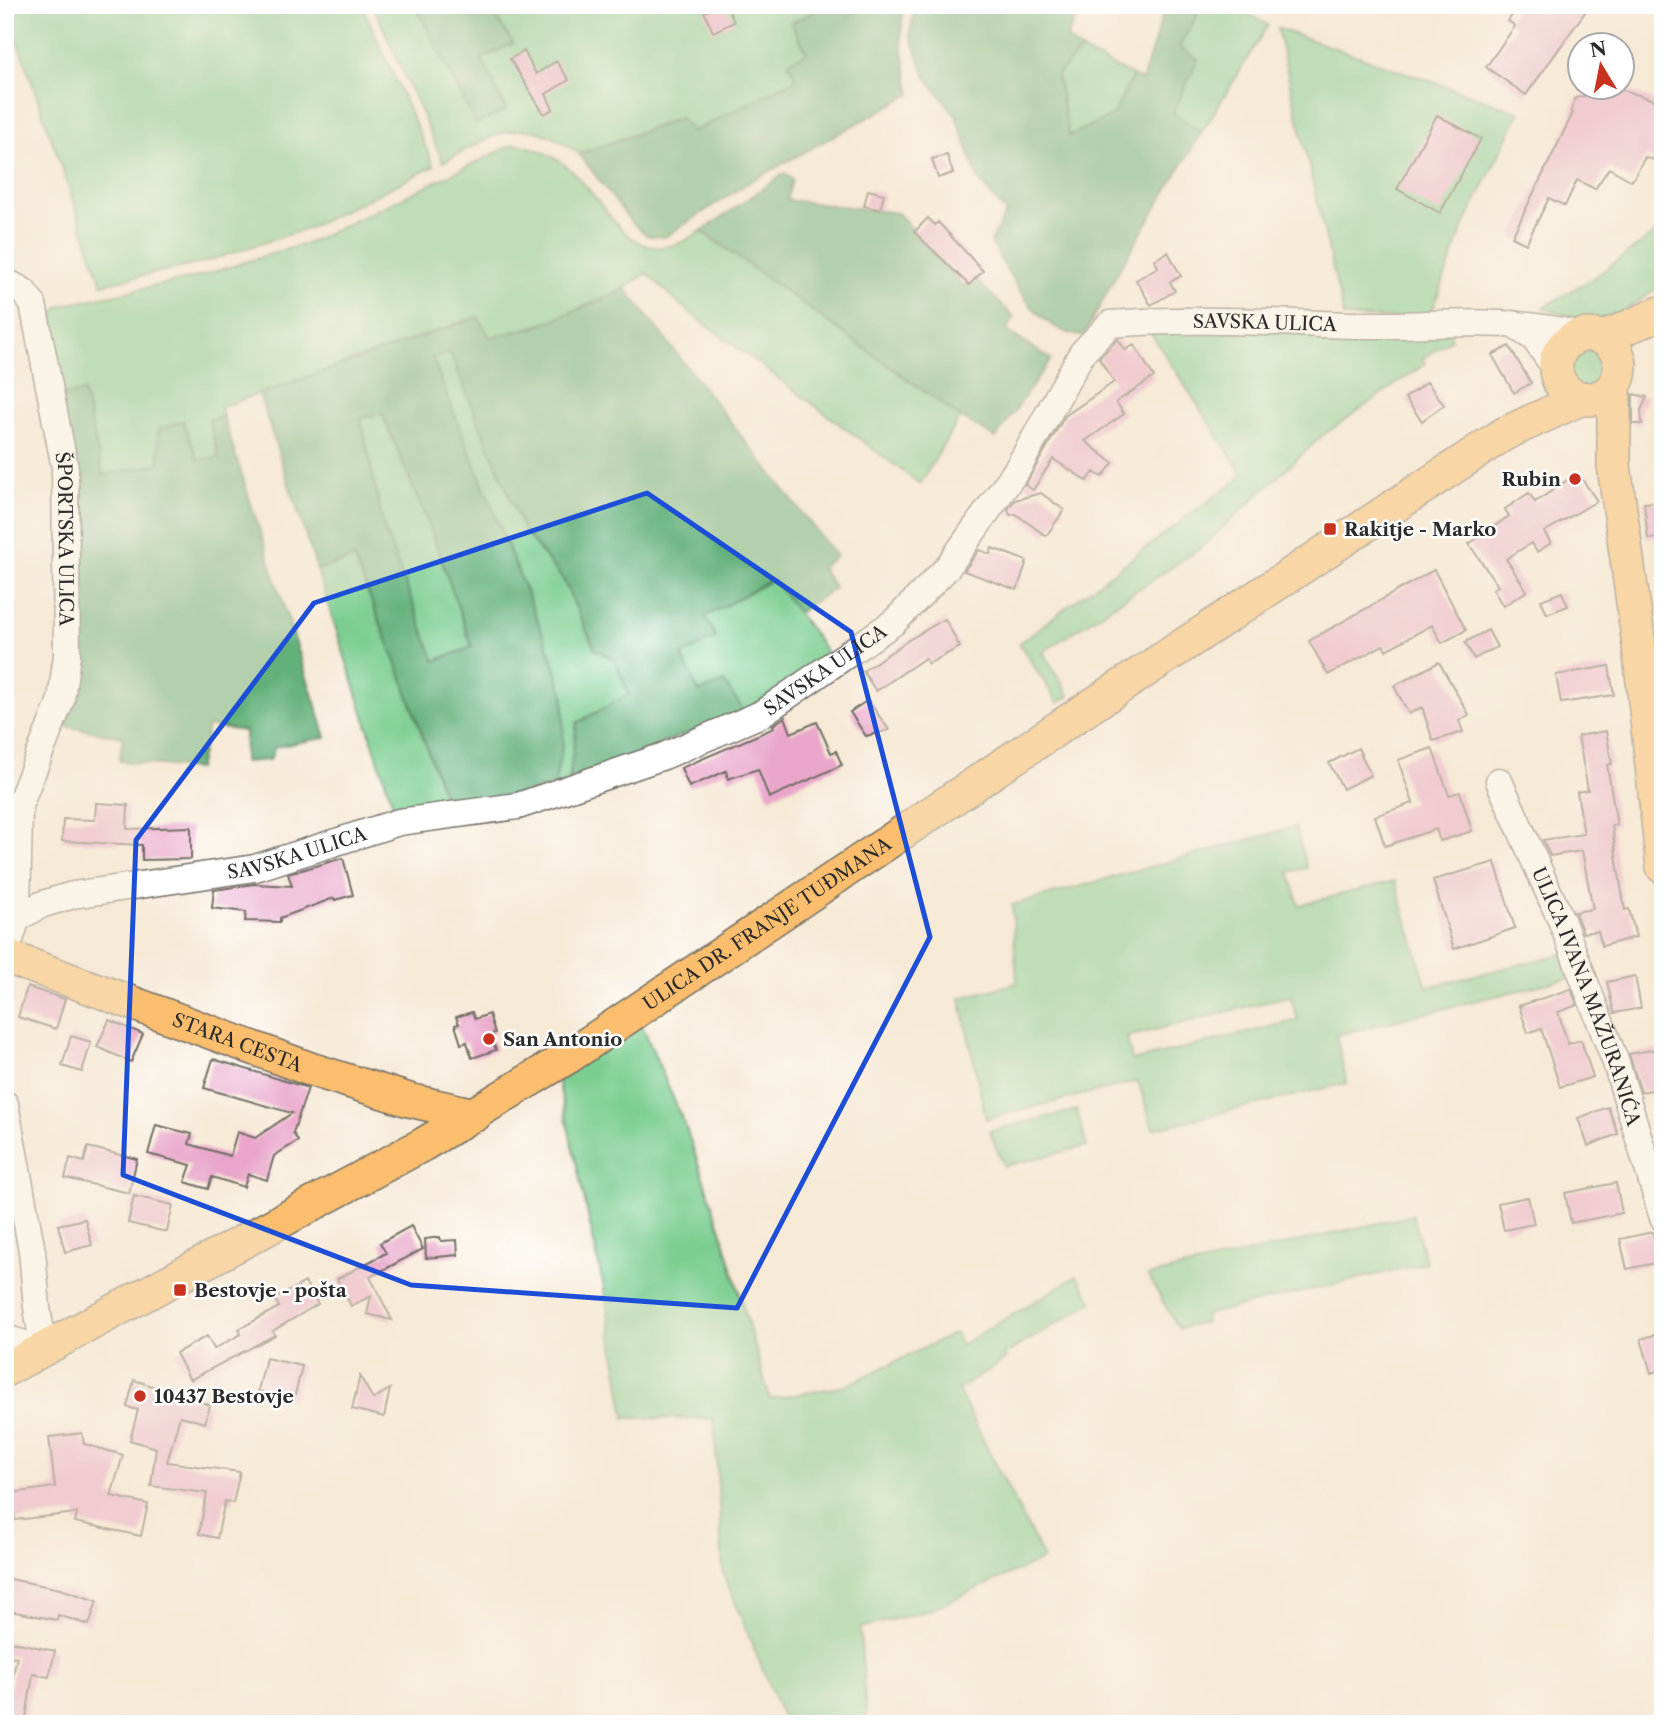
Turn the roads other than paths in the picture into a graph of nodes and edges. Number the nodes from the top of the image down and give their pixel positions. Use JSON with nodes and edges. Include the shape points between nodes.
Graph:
{"nodes":[{"id":1,"x":5,"y":281,"type":"edge"},
{"id":2,"x":1657,"y":319,"type":"edge"},
{"id":3,"x":1511,"y":323,"type":"junction"},
{"id":4,"x":1604,"y":356,"type":"junction"},
{"id":5,"x":1556,"y":369,"type":"junction"},
{"id":6,"x":1582,"y":398,"type":"junction"},
{"id":7,"x":1504,"y":434,"type":"junction"},
{"id":8,"x":1614,"y":467,"type":"junction"},
{"id":9,"x":1499,"y":781,"type":"dead end"},
{"id":10,"x":12,"y":804,"type":"edge"},
{"id":11,"x":1663,"y":867,"type":"edge"},
{"id":12,"x":17,"y":918,"type":"junction"},
{"id":13,"x":5,"y":956,"type":"edge"},
{"id":14,"x":5,"y":1104,"type":"edge"},
{"id":15,"x":475,"y":1115,"type":"junction"},
{"id":16,"x":12,"y":1183,"type":"edge"},
{"id":17,"x":1663,"y":1217,"type":"edge"},
{"id":18,"x":5,"y":1338,"type":"edge"},
{"id":19,"x":44,"y":1350,"type":"junction"},
{"id":20,"x":5,"y":1370,"type":"edge"}],
"edges":[{"from":1,"to":10,"type":"street","name":"ŠPORTSKA ULICA","via":[[23,290],[33,304],[65,468],[66,667],[61,700]]},
{"from":2,"to":4,"type":"main road"},
{"from":3,"to":4,"type":"street","name":"SAVSKA ULICA","via":[[1541,325]]},
{"from":3,"to":5,"type":"street","via":[[1534,338]]},
{"from":3,"to":12,"type":"street","name":"SAVSKA ULICA","via":[[1110,324],[1082,353],[1018,468],[947,568],[894,622],[761,714],[641,765],[518,806],[399,822],[255,868],[73,895]]},
{"from":4,"to":5,"type":"main road","name":"ULICA DR. FRANJE TUĐMANA","via":[[1561,348]]},
{"from":4,"to":6,"type":"main road","name":"ULICA DR. FRANJE TUĐMANA","via":[[1604,395]]},
{"from":4,"to":8,"type":"main road"},
{"from":5,"to":6,"type":"main road","via":[[1562,386]]},
{"from":5,"to":7,"type":"main road","name":"ULICA DR. FRANJE TUĐMANA"},
{"from":6,"to":7,"type":"main road","name":"ULICA DR. FRANJE TUĐMANA"},
{"from":6,"to":8,"type":"main road"},
{"from":7,"to":15,"type":"main road","name":"ULICA DR. FRANJE TUĐMANA"},
{"from":8,"to":11,"type":"main road"},
{"from":9,"to":17,"type":"street","name":"ULICA IVANA MAŽURANIĆA","via":[[1561,920],[1616,1063]]},
{"from":10,"to":12,"type":"street"},
{"from":12,"to":13,"type":"street"},
{"from":13,"to":15,"type":"main road","name":"STARA CESTA","via":[[310,1069]]},
{"from":14,"to":16,"type":"street"},
{"from":15,"to":19,"type":"main road","name":"ULICA DR. FRANJE TUĐMANA"},
{"from":16,"to":19,"type":"street","via":[[32,1251]]},
{"from":18,"to":19,"type":"street"},
{"from":19,"to":20,"type":"main road","name":"ULICA DR. FRANJE TUĐMANA"}]}
